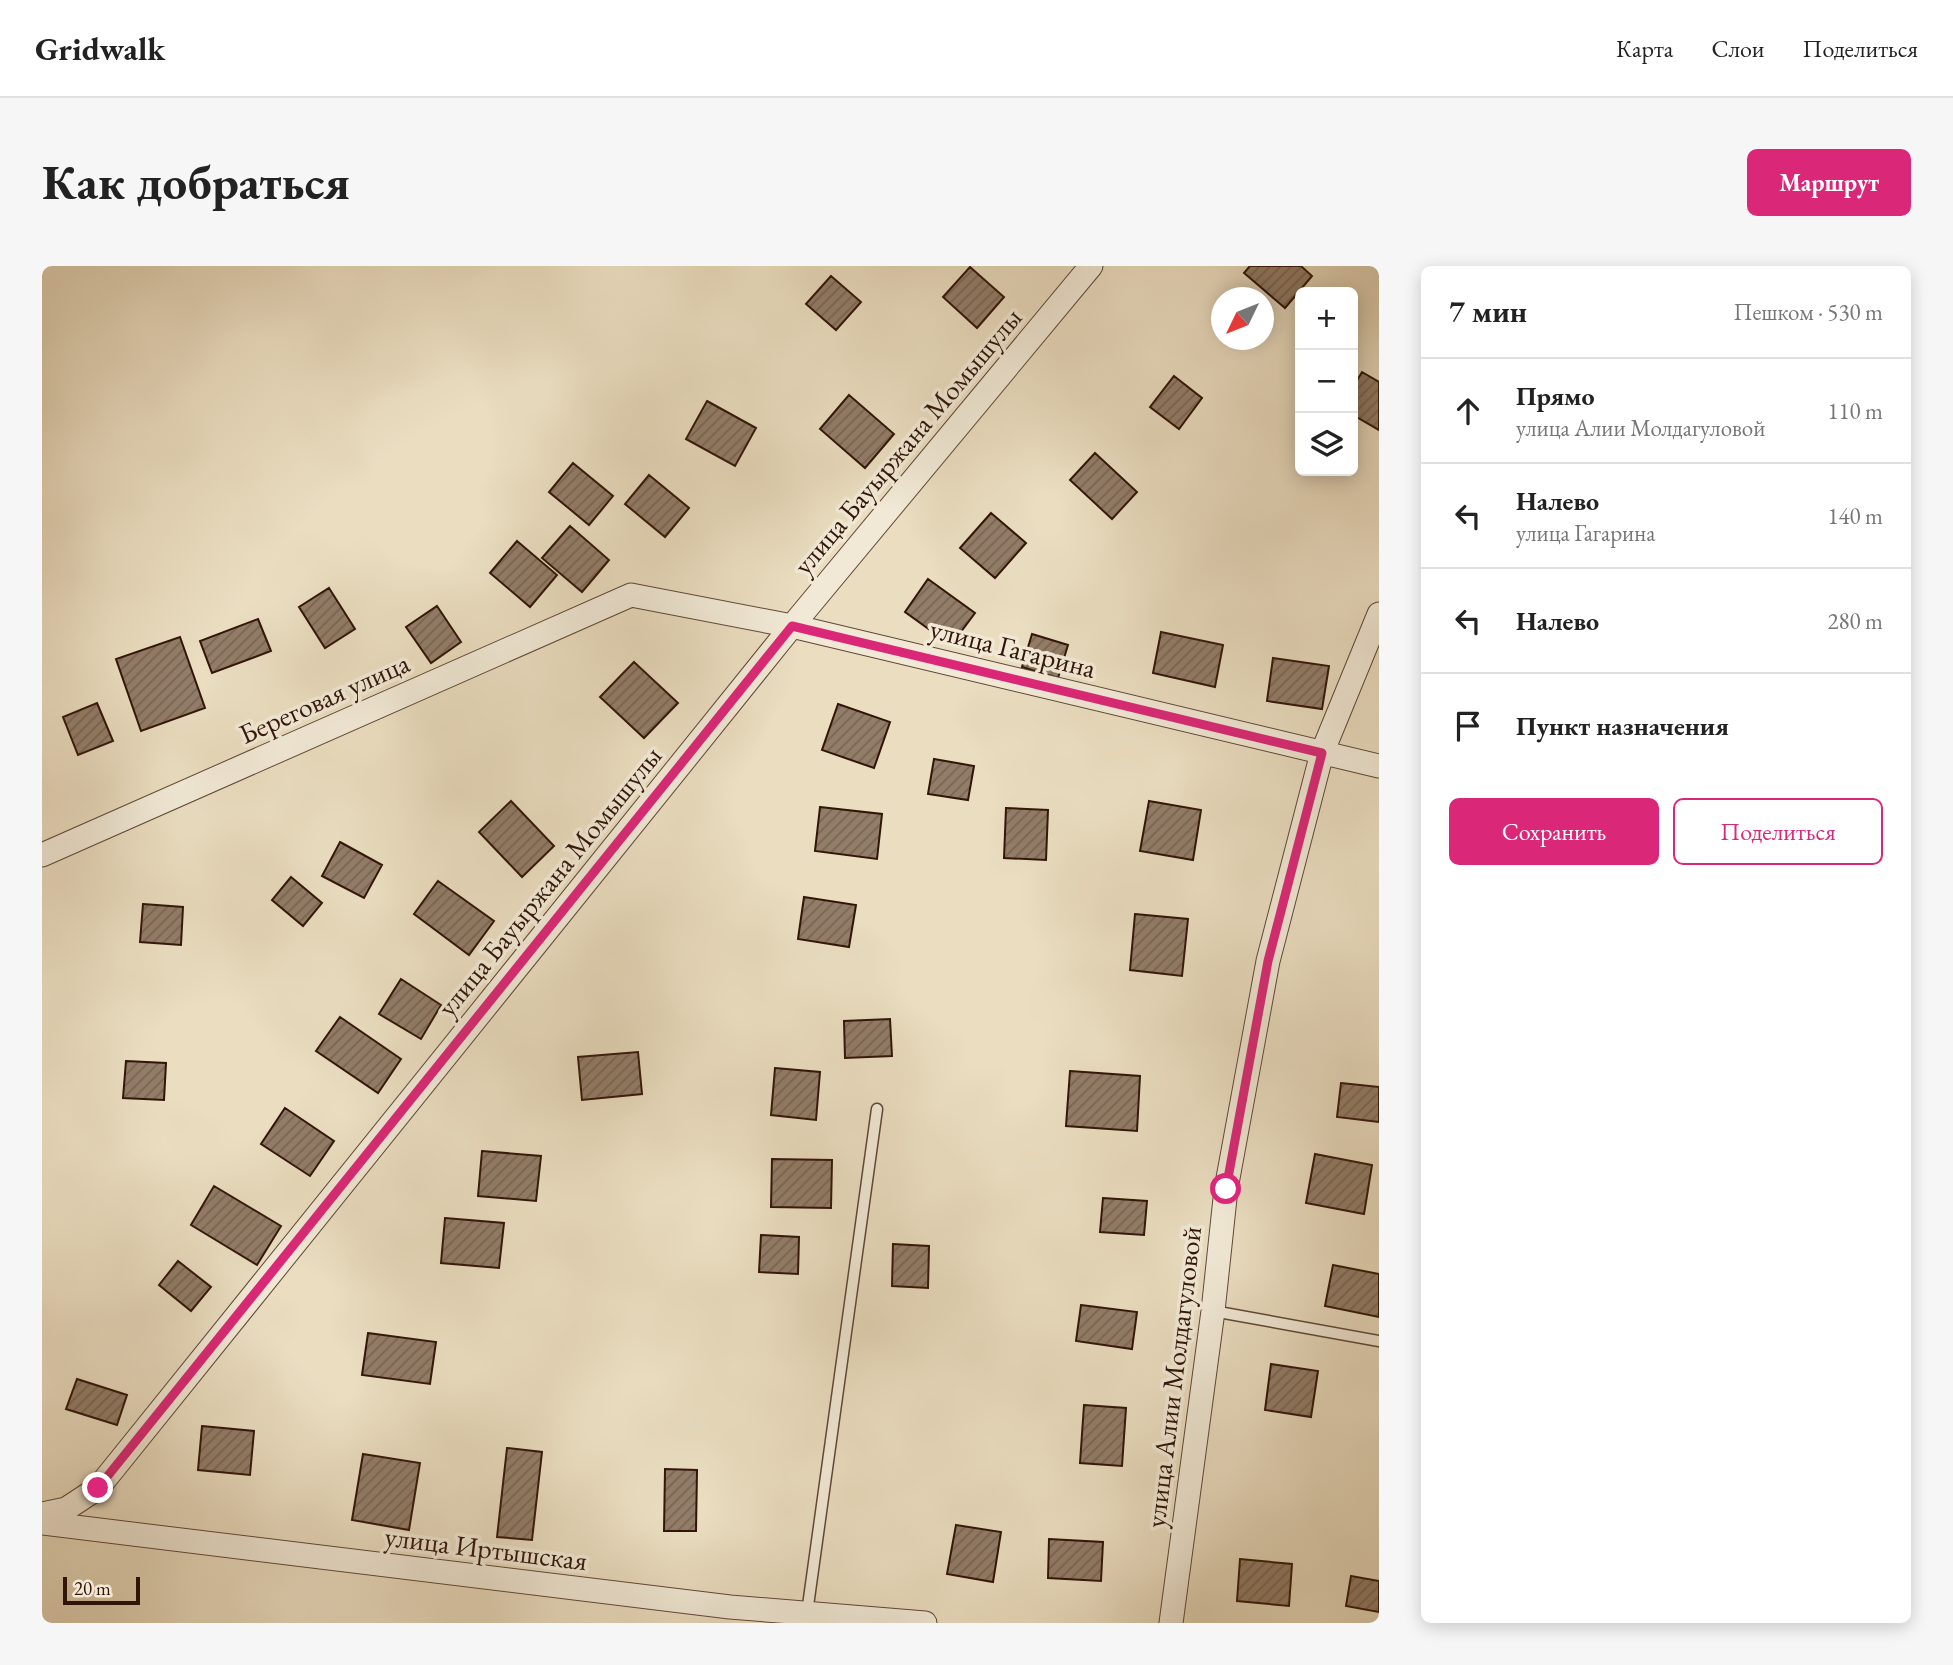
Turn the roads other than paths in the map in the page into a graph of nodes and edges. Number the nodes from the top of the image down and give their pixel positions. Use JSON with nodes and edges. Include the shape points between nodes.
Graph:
{"nodes":[{"id":1,"x":1091,"y":266,"type":"edge"},
{"id":2,"x":631,"y":595,"type":"joint"},
{"id":3,"x":1379,"y":614,"type":"edge"},
{"id":4,"x":792,"y":626,"type":"junction"},
{"id":5,"x":1322,"y":753,"type":"junction"},
{"id":6,"x":1379,"y":766,"type":"edge"},
{"id":7,"x":42,"y":855,"type":"edge"},
{"id":8,"x":877,"y":1108,"type":"dead end"},
{"id":9,"x":1213,"y":1311,"type":"junction"},
{"id":10,"x":1379,"y":1341,"type":"edge"},
{"id":11,"x":42,"y":1514,"type":"edge"},
{"id":12,"x":42,"y":1524,"type":"edge"},
{"id":13,"x":807,"y":1613,"type":"junction"},
{"id":14,"x":925,"y":1623,"type":"edge"},
{"id":15,"x":1171,"y":1623,"type":"edge"}],
"edges":[{"from":1,"to":4,"type":"street","name":"улица Бауыржана Момышулы"},
{"from":2,"to":4,"type":"street","name":"улица Гагарина"},
{"from":2,"to":7,"type":"street","name":"Береговая улица"},
{"from":3,"to":5,"type":"street","name":"улица Алии Молдагуловой"},
{"from":4,"to":5,"type":"street","name":"улица Гагарина"},
{"from":4,"to":11,"type":"street","name":"улица Бауыржана Момышулы","via":[[98,1488],[66,1509]]},
{"from":5,"to":6,"type":"street","name":"улица Гагарина"},
{"from":5,"to":9,"type":"street","name":"улица Алии Молдагуловой","via":[[1268,961],[1226,1189]]},
{"from":8,"to":13,"type":"lane"},
{"from":9,"to":10,"type":"lane"},
{"from":9,"to":15,"type":"street","name":"улица Алии Молдагуловой"},
{"from":12,"to":13,"type":"street","name":"улица Иртышская","via":[[729,1611]]},
{"from":13,"to":14,"type":"street","name":"улица Иртышская"}]}
